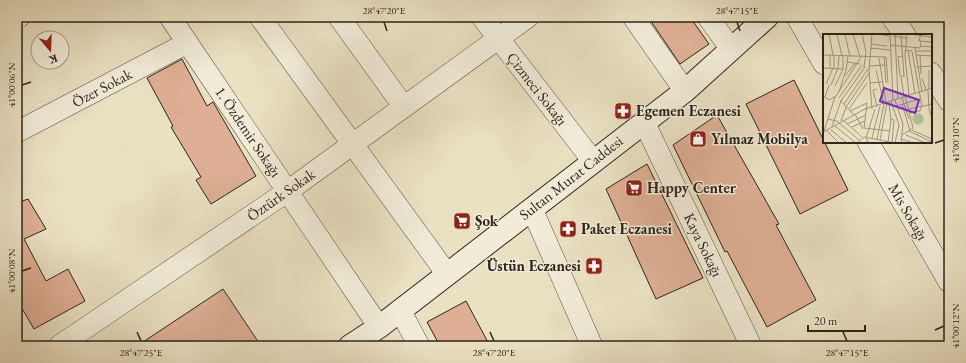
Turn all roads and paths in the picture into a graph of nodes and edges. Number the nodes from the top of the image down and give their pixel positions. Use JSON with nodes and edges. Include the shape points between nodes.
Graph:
{"nodes":[{"id":1,"x":170,"y":17,"type":"edge"},
{"id":2,"x":260,"y":17,"type":"edge"},
{"id":3,"x":339,"y":17,"type":"edge"},
{"id":4,"x":482,"y":17,"type":"edge"},
{"id":5,"x":528,"y":17,"type":"edge"},
{"id":6,"x":633,"y":17,"type":"edge"},
{"id":7,"x":708,"y":17,"type":"edge"},
{"id":8,"x":767,"y":17,"type":"edge"},
{"id":9,"x":797,"y":17,"type":"edge"},
{"id":10,"x":892,"y":17,"type":"edge"},
{"id":11,"x":904,"y":34,"type":"edge"},
{"id":12,"x":498,"y":38,"type":"junction"},
{"id":13,"x":187,"y":43,"type":"junction"},
{"id":14,"x":731,"y":49,"type":"junction"},
{"id":15,"x":823,"y":62,"type":"edge"},
{"id":16,"x":932,"y":74,"type":"edge"},
{"id":17,"x":685,"y":91,"type":"junction"},
{"id":18,"x":949,"y":100,"type":"edge"},
{"id":19,"x":404,"y":107,"type":"junction"},
{"id":20,"x":644,"y":122,"type":"junction"},
{"id":21,"x":17,"y":132,"type":"edge"},
{"id":22,"x":869,"y":143,"type":"edge"},
{"id":23,"x":353,"y":144,"type":"junction"},
{"id":24,"x":593,"y":161,"type":"junction"},
{"id":25,"x":288,"y":191,"type":"junction"},
{"id":26,"x":532,"y":209,"type":"junction"},
{"id":27,"x":447,"y":274,"type":"junction"},
{"id":28,"x":949,"y":282,"type":"edge"},
{"id":29,"x":400,"y":310,"type":"junction"},
{"id":30,"x":379,"y":327,"type":"junction"},
{"id":31,"x":60,"y":346,"type":"edge"},
{"id":32,"x":350,"y":346,"type":"edge"},
{"id":33,"x":419,"y":346,"type":"edge"},
{"id":34,"x":592,"y":346,"type":"edge"},
{"id":35,"x":751,"y":346,"type":"edge"}],
"edges":[{"from":1,"to":13,"type":"street","name":"1. Özdemir Sokağı"},
{"from":2,"to":23,"type":"street"},
{"from":3,"to":19,"type":"street"},
{"from":4,"to":12,"type":"street","name":"Çizmeci Sokağı"},
{"from":5,"to":12,"type":"street","name":"Öztürk Sokak"},
{"from":6,"to":17,"type":"street"},
{"from":7,"to":14,"type":"street"},
{"from":8,"to":14,"type":"street","name":"Sultan Murat Caddesi"},
{"from":9,"to":15,"type":"street"},
{"from":10,"to":11,"type":"street"},
{"from":12,"to":19,"type":"street","name":"Öztürk Sokak"},
{"from":12,"to":24,"type":"street","name":"Çizmeci Sokağı"},
{"from":13,"to":21,"type":"street","name":"Özer Sokak"},
{"from":13,"to":25,"type":"street","name":"1. Özdemir Sokağı"},
{"from":14,"to":17,"type":"street","name":"Sultan Murat Caddesi"},
{"from":16,"to":18,"type":"street"},
{"from":17,"to":20,"type":"street","name":"Sultan Murat Caddesi"},
{"from":19,"to":23,"type":"street","name":"Öztürk Sokak"},
{"from":20,"to":24,"type":"street","name":"Sultan Murat Caddesi"},
{"from":20,"to":35,"type":"street","name":"Kaya Sokağı"},
{"from":22,"to":28,"type":"street","name":"Mis Sokağı"},
{"from":23,"to":25,"type":"street","name":"Öztürk Sokak"},
{"from":23,"to":27,"type":"street"},
{"from":24,"to":26,"type":"street","name":"Sultan Murat Caddesi"},
{"from":25,"to":30,"type":"street","name":"1. Özdemir Sokağı"},
{"from":25,"to":31,"type":"street","name":"Öztürk Sokak"},
{"from":26,"to":27,"type":"street","name":"Sultan Murat Caddesi"},
{"from":26,"to":34,"type":"street"},
{"from":27,"to":29,"type":"street","name":"Sultan Murat Caddesi"},
{"from":29,"to":30,"type":"street","name":"Sultan Murat Caddesi"},
{"from":29,"to":33,"type":"street"},
{"from":30,"to":32,"type":"street","name":"Sultan Murat Caddesi"}]}
